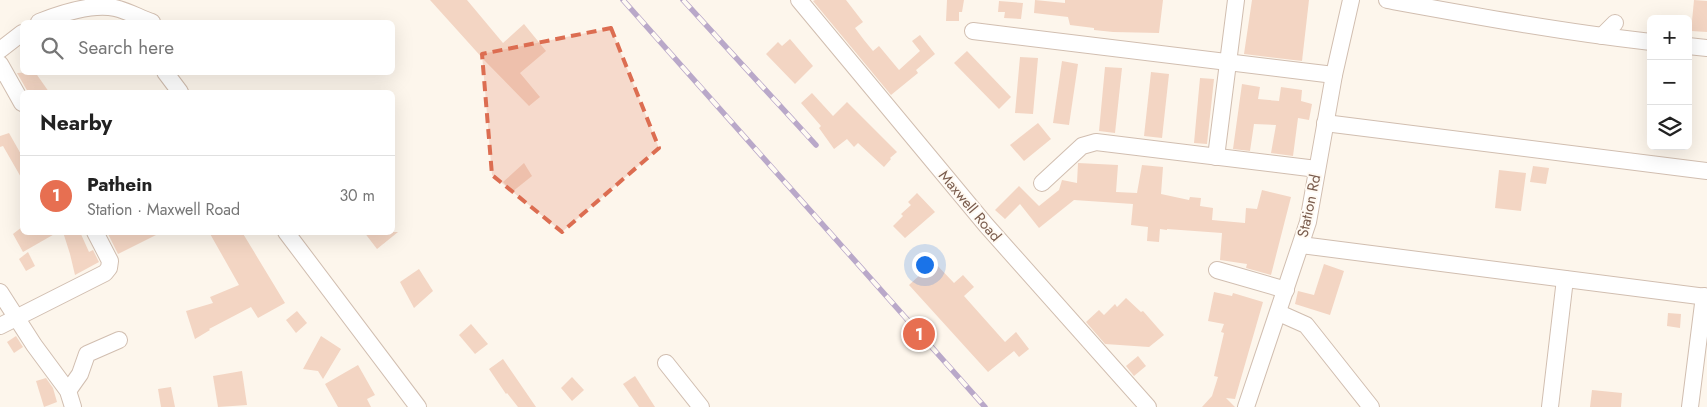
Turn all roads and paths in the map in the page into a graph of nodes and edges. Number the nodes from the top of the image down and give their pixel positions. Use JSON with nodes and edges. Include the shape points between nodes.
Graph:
{"nodes":[{"id":1,"x":799,"y":0,"type":"edge"},
{"id":2,"x":1236,"y":0,"type":"edge"},
{"id":3,"x":1351,"y":0,"type":"edge"},
{"id":4,"x":1387,"y":0,"type":"edge"},
{"id":5,"x":108,"y":5,"type":"edge"},
{"id":6,"x":45,"y":20,"type":"edge"},
{"id":7,"x":125,"y":20,"type":"edge"},
{"id":8,"x":147,"y":20,"type":"edge"},
{"id":9,"x":1615,"y":23,"type":"dead end"},
{"id":10,"x":973,"y":32,"type":"dead end"},
{"id":11,"x":20,"y":35,"type":"edge"},
{"id":12,"x":1602,"y":36,"type":"junction"},
{"id":13,"x":1647,"y":42,"type":"edge"},
{"id":14,"x":1692,"y":46,"type":"edge"},
{"id":15,"x":1707,"y":48,"type":"edge"},
{"id":16,"x":0,"y":50,"type":"edge"},
{"id":17,"x":1229,"y":61,"type":"junction"},
{"id":18,"x":0,"y":64,"type":"edge"},
{"id":19,"x":167,"y":75,"type":"edge"},
{"id":20,"x":1334,"y":75,"type":"junction"},
{"id":21,"x":178,"y":90,"type":"edge"},
{"id":22,"x":20,"y":99,"type":"edge"},
{"id":23,"x":1326,"y":123,"type":"junction"},
{"id":24,"x":1216,"y":157,"type":"junction"},
{"id":25,"x":1318,"y":169,"type":"junction"},
{"id":26,"x":1707,"y":171,"type":"edge"},
{"id":27,"x":1042,"y":183,"type":"dead end"},
{"id":28,"x":97,"y":235,"type":"edge"},
{"id":29,"x":288,"y":235,"type":"edge"},
{"id":30,"x":1301,"y":245,"type":"junction"},
{"id":31,"x":1217,"y":270,"type":"dead end"},
{"id":32,"x":1565,"y":279,"type":"junction"},
{"id":33,"x":1286,"y":290,"type":"junction"},
{"id":34,"x":0,"y":292,"type":"edge"},
{"id":35,"x":1705,"y":297,"type":"edge"},
{"id":36,"x":1279,"y":313,"type":"junction"},
{"id":37,"x":17,"y":318,"type":"junction"},
{"id":38,"x":0,"y":326,"type":"edge"},
{"id":39,"x":119,"y":340,"type":"dead end"},
{"id":40,"x":666,"y":364,"type":"dead end"},
{"id":41,"x":68,"y":402,"type":"edge"},
{"id":42,"x":418,"y":407,"type":"edge"},
{"id":43,"x":701,"y":407,"type":"edge"},
{"id":44,"x":1148,"y":407,"type":"edge"},
{"id":45,"x":1246,"y":407,"type":"edge"},
{"id":46,"x":1371,"y":407,"type":"edge"},
{"id":47,"x":1550,"y":407,"type":"edge"},
{"id":48,"x":1690,"y":407,"type":"edge"}],
"edges":[{"from":1,"to":44,"type":"street","name":"Maxwell Road","via":[[986,225]]},
{"from":2,"to":17,"type":"street"},
{"from":3,"to":20,"type":"street","name":"Station Rd"},
{"from":4,"to":12,"type":"street"},
{"from":5,"to":6,"type":"street"},
{"from":5,"to":7,"type":"street"},
{"from":5,"to":8,"type":"street"},
{"from":9,"to":12,"type":"street"},
{"from":10,"to":17,"type":"street"},
{"from":11,"to":16,"type":"street"},
{"from":12,"to":13,"type":"street"},
{"from":14,"to":15,"type":"street"},
{"from":17,"to":20,"type":"street"},
{"from":17,"to":24,"type":"street"},
{"from":18,"to":22,"type":"street"},
{"from":19,"to":21,"type":"street"},
{"from":20,"to":23,"type":"street","name":"Station Rd"},
{"from":23,"to":25,"type":"street","name":"Station Rd"},
{"from":23,"to":26,"type":"street"},
{"from":24,"to":25,"type":"street"},
{"from":24,"to":27,"type":"street","via":[[1096,142],[1082,146]]},
{"from":25,"to":30,"type":"street","name":"Station Rd"},
{"from":28,"to":37,"type":"street","via":[[110,261],[105,273]]},
{"from":29,"to":42,"type":"street"},
{"from":30,"to":32,"type":"street"},
{"from":30,"to":33,"type":"street","name":"Station Rd"},
{"from":31,"to":33,"type":"street"},
{"from":32,"to":35,"type":"street"},
{"from":32,"to":47,"type":"street"},
{"from":33,"to":36,"type":"street","name":"Station Rd"},
{"from":34,"to":37,"type":"street"},
{"from":35,"to":48,"type":"street"},
{"from":36,"to":45,"type":"street","name":"Station Rd"},
{"from":36,"to":46,"type":"street","via":[[1306,324]]},
{"from":37,"to":38,"type":"street"},
{"from":37,"to":41,"type":"street"},
{"from":39,"to":41,"type":"street","via":[[87,354]]},
{"from":40,"to":43,"type":"street"}]}
